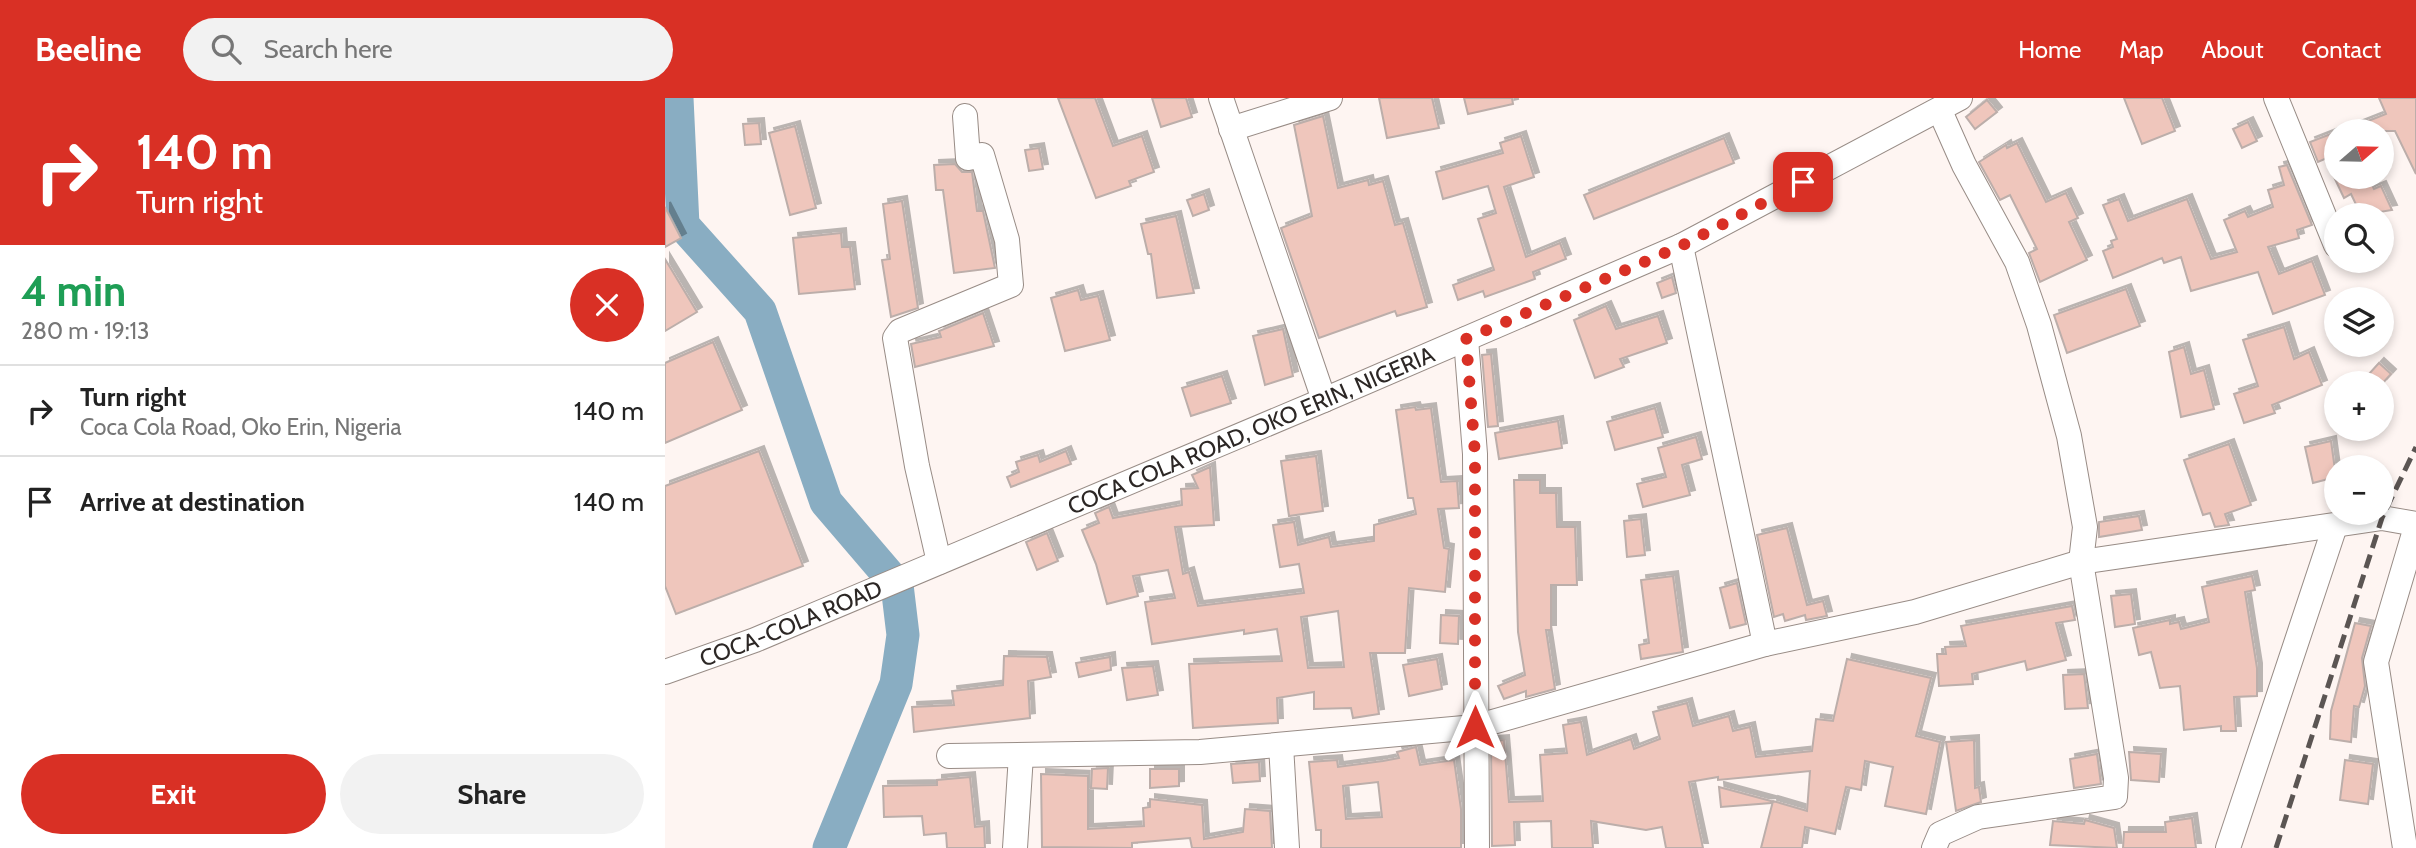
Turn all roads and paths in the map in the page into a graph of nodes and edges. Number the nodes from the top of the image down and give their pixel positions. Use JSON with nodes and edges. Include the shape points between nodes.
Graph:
{"nodes":[{"id":1,"x":1221,"y":98,"type":"edge"},
{"id":2,"x":1330,"y":98,"type":"edge"},
{"id":3,"x":2276,"y":98,"type":"edge"},
{"id":4,"x":1950,"y":104,"type":"edge"},
{"id":5,"x":965,"y":116,"type":"dead end"},
{"id":6,"x":1231,"y":129,"type":"junction"},
{"id":7,"x":2324,"y":216,"type":"edge"},
{"id":8,"x":1681,"y":246,"type":"junction"},
{"id":9,"x":1466,"y":339,"type":"junction"},
{"id":10,"x":1324,"y":400,"type":"junction"},
{"id":11,"x":2416,"y":525,"type":"edge"},
{"id":12,"x":2335,"y":526,"type":"junction"},
{"id":13,"x":939,"y":562,"type":"junction"},
{"id":14,"x":2081,"y":562,"type":"junction"},
{"id":15,"x":915,"y":572,"type":"joint"},
{"id":16,"x":1765,"y":644,"type":"junction"},
{"id":17,"x":665,"y":672,"type":"edge"},
{"id":18,"x":1475,"y":727,"type":"junction"},
{"id":19,"x":1281,"y":745,"type":"junction"},
{"id":20,"x":1021,"y":755,"type":"junction"},
{"id":21,"x":949,"y":756,"type":"dead end"},
{"id":22,"x":2407,"y":819,"type":"edge"},
{"id":23,"x":1015,"y":848,"type":"edge"},
{"id":24,"x":1287,"y":848,"type":"edge"},
{"id":25,"x":1477,"y":848,"type":"edge"},
{"id":26,"x":1934,"y":848,"type":"edge"},
{"id":27,"x":2228,"y":848,"type":"edge"},
{"id":28,"x":2405,"y":848,"type":"edge"}],
"edges":[{"from":1,"to":6,"type":"street"},
{"from":2,"to":6,"type":"street"},
{"from":3,"to":7,"type":"street"},
{"from":4,"to":8,"type":"street","name":"COCA COLA ROAD, OKO ERIN, NIGERIA"},
{"from":4,"to":14,"type":"street","via":[[1964,165],[2017,262],[2039,324],[2069,436],[2085,527]]},
{"from":5,"to":13,"type":"street","via":[[968,158],[982,155],[1007,240],[1011,285],[900,331],[895,338]]},
{"from":6,"to":10,"type":"street"},
{"from":8,"to":9,"type":"street","name":"COCA COLA ROAD, OKO ERIN, NIGERIA"},
{"from":8,"to":16,"type":"street"},
{"from":9,"to":10,"type":"street","name":"COCA COLA ROAD, OKO ERIN, NIGERIA"},
{"from":9,"to":18,"type":"street","via":[[1475,454]]},
{"from":10,"to":13,"type":"street","name":"COCA COLA ROAD, OKO ERIN, NIGERIA"},
{"from":11,"to":12,"type":"street","via":[[2382,518]]},
{"from":11,"to":22,"type":"street","via":[[2376,662]]},
{"from":12,"to":14,"type":"street"},
{"from":12,"to":27,"type":"street"},
{"from":13,"to":15,"type":"street","name":"COCA COLA ROAD, OKO ERIN, NIGERIA"},
{"from":14,"to":16,"type":"street","via":[[1915,612]]},
{"from":14,"to":26,"type":"street","via":[[2116,778],[2115,797],[1978,817],[1940,834]]},
{"from":15,"to":17,"type":"street","name":"COCA-COLA ROAD","via":[[755,640]]},
{"from":16,"to":18,"type":"street"},
{"from":18,"to":19,"type":"street"},
{"from":18,"to":25,"type":"street"},
{"from":19,"to":20,"type":"street","via":[[1200,752]]},
{"from":19,"to":24,"type":"street"},
{"from":20,"to":21,"type":"street"},
{"from":20,"to":23,"type":"street"},
{"from":22,"to":28,"type":"street"}]}
